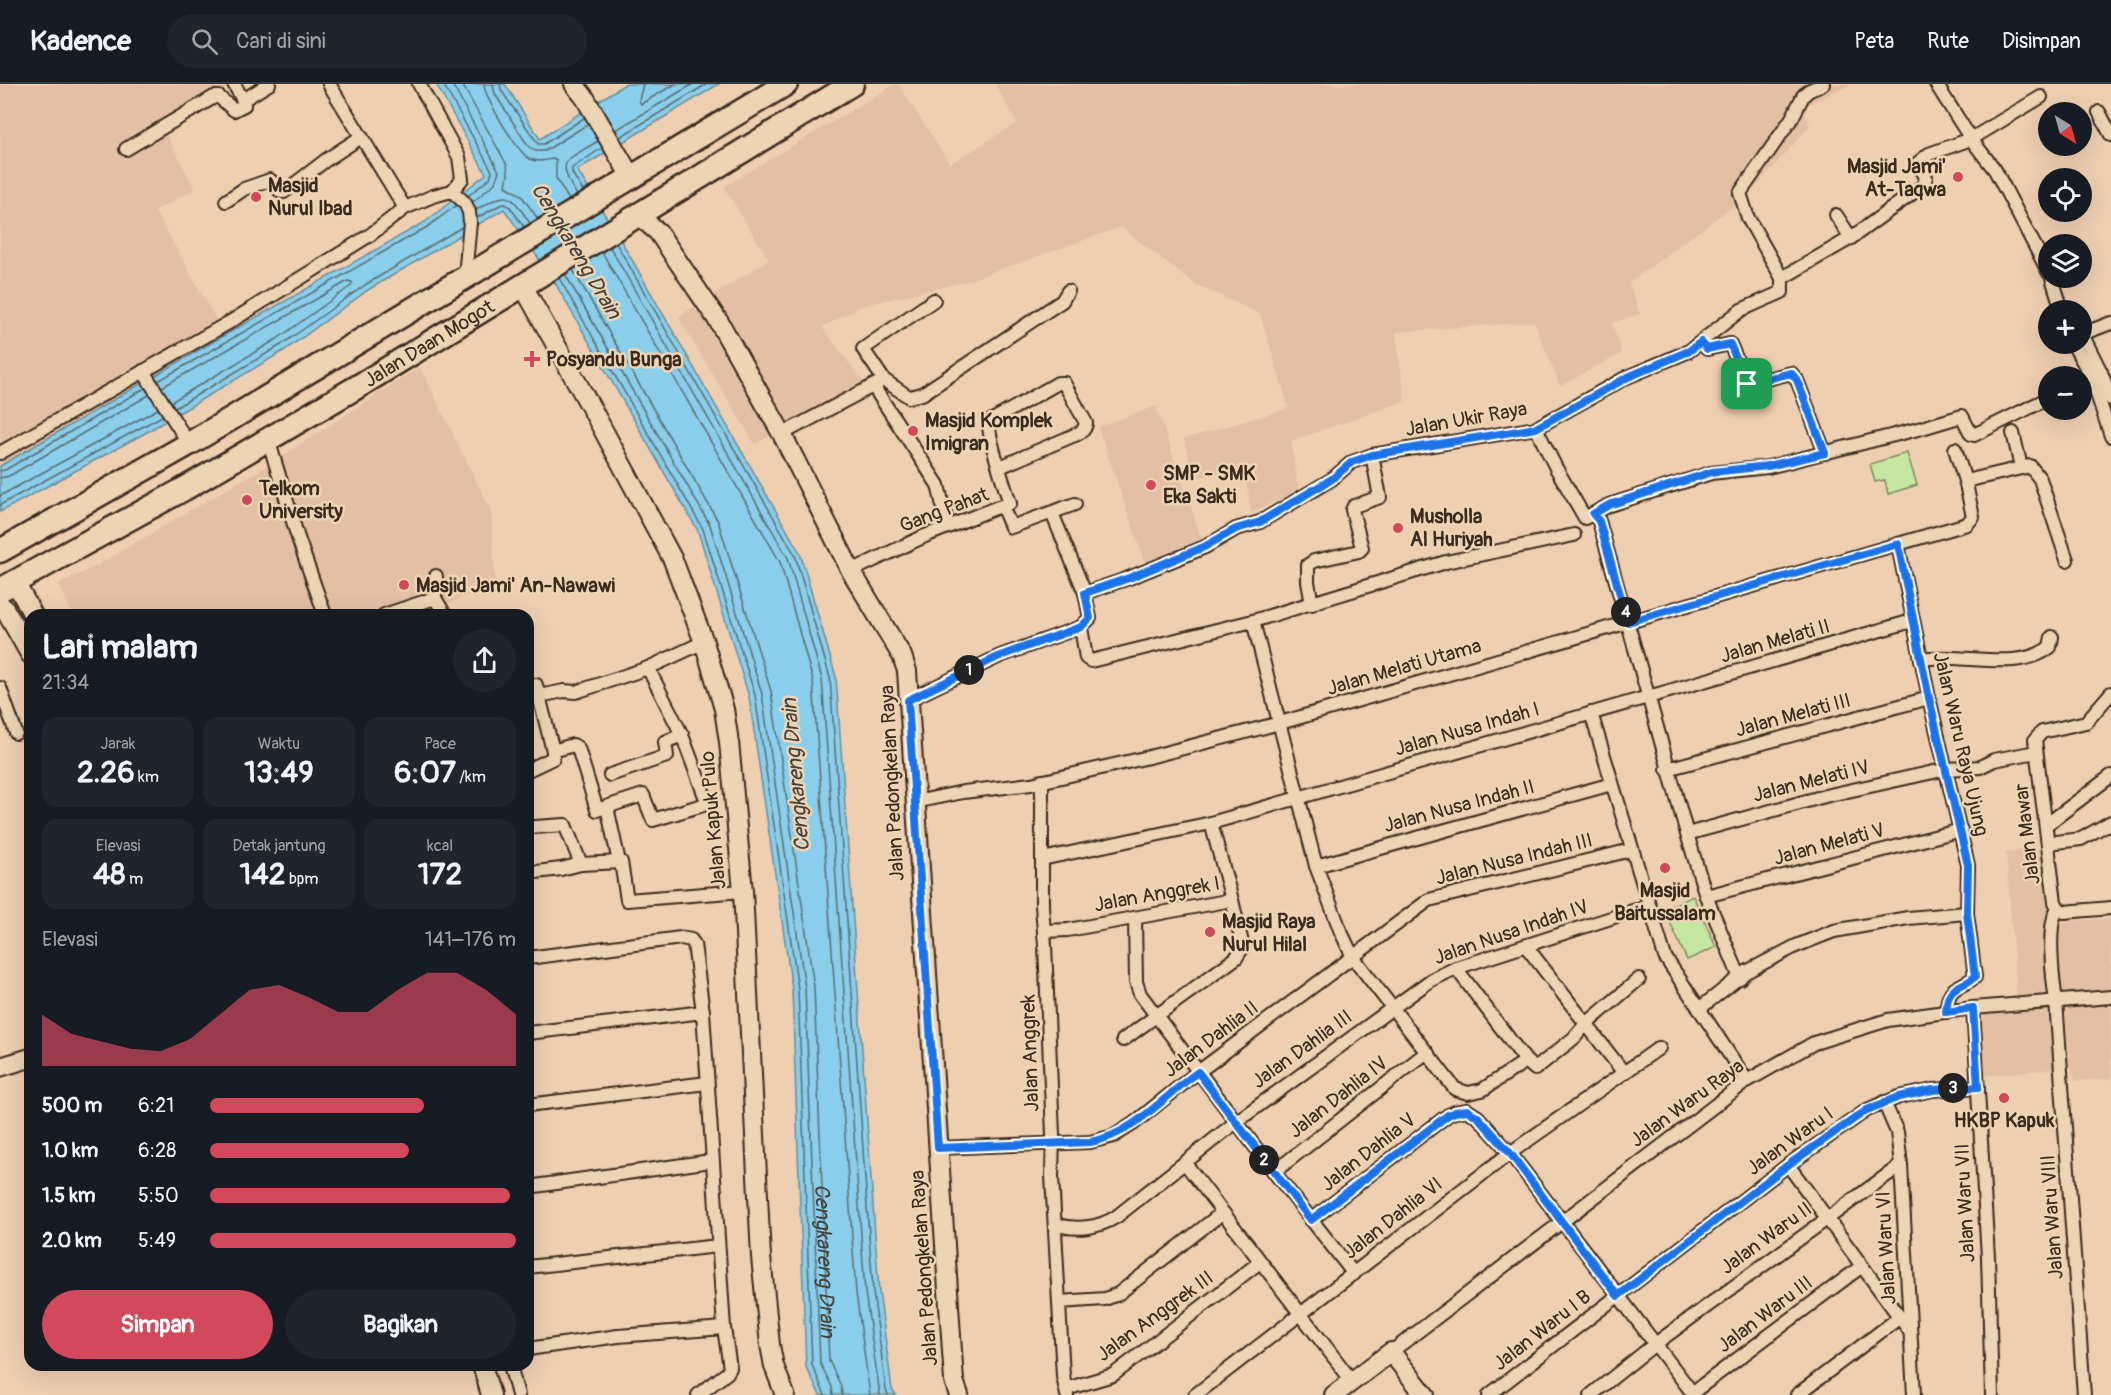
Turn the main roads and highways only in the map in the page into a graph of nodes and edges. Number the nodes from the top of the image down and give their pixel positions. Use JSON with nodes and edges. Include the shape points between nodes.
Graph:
{"nodes":[{"id":1,"x":786,"y":84,"type":"edge"},
{"id":2,"x":852,"y":84,"type":"edge"},
{"id":3,"x":580,"y":88,"type":"edge"},
{"id":4,"x":624,"y":182,"type":"junction"},
{"id":5,"x":642,"y":212,"type":"junction"},
{"id":6,"x":523,"y":286,"type":"junction"},
{"id":7,"x":0,"y":551,"type":"edge"},
{"id":8,"x":0,"y":556,"type":"edge"},
{"id":9,"x":8,"y":586,"type":"edge"},
{"id":10,"x":0,"y":605,"type":"edge"},
{"id":11,"x":28,"y":609,"type":"edge"},
{"id":12,"x":24,"y":644,"type":"edge"},
{"id":13,"x":24,"y":1060,"type":"edge"},
{"id":14,"x":0,"y":1067,"type":"edge"},
{"id":15,"x":484,"y":1371,"type":"edge"},
{"id":16,"x":491,"y":1395,"type":"edge"},
{"id":17,"x":785,"y":1395,"type":"edge"},
{"id":18,"x":959,"y":1395,"type":"edge"},
{"id":19,"x":1334,"y":1395,"type":"edge"},
{"id":20,"x":1425,"y":1395,"type":"edge"}],
"edges":[{"from":1,"to":4,"type":"highway","name":"Jalan Daan Mogot"},
{"from":2,"to":5,"type":"highway","name":"Jalan Daan Mogot"},
{"from":3,"to":4,"type":"main road","via":[[619,156]]},
{"from":4,"to":7,"type":"highway","name":"Jalan Daan Mogot","via":[[183,435]]},
{"from":5,"to":6,"type":"highway","name":"Jalan Daan Mogot"},
{"from":5,"to":18,"type":"main road","name":"Jalan Pedongkelan Raya","via":[[719,322],[782,434],[850,571],[908,671],[954,1381]]},
{"from":6,"to":9,"type":"highway","name":"Jalan Daan Mogot","via":[[184,489]]},
{"from":6,"to":17,"type":"main road","name":"Jalan Kapuk Pulo","via":[[673,560],[724,709],[743,891],[761,1257],[770,1345]]},
{"from":8,"to":9,"type":"highway"},
{"from":9,"to":11,"type":"main road"},
{"from":10,"to":12,"type":"main road"},
{"from":13,"to":14,"type":"main road"},
{"from":15,"to":16,"type":"main road"},
{"from":19,"to":20,"type":"main road","via":[[1391,1352]]}]}
